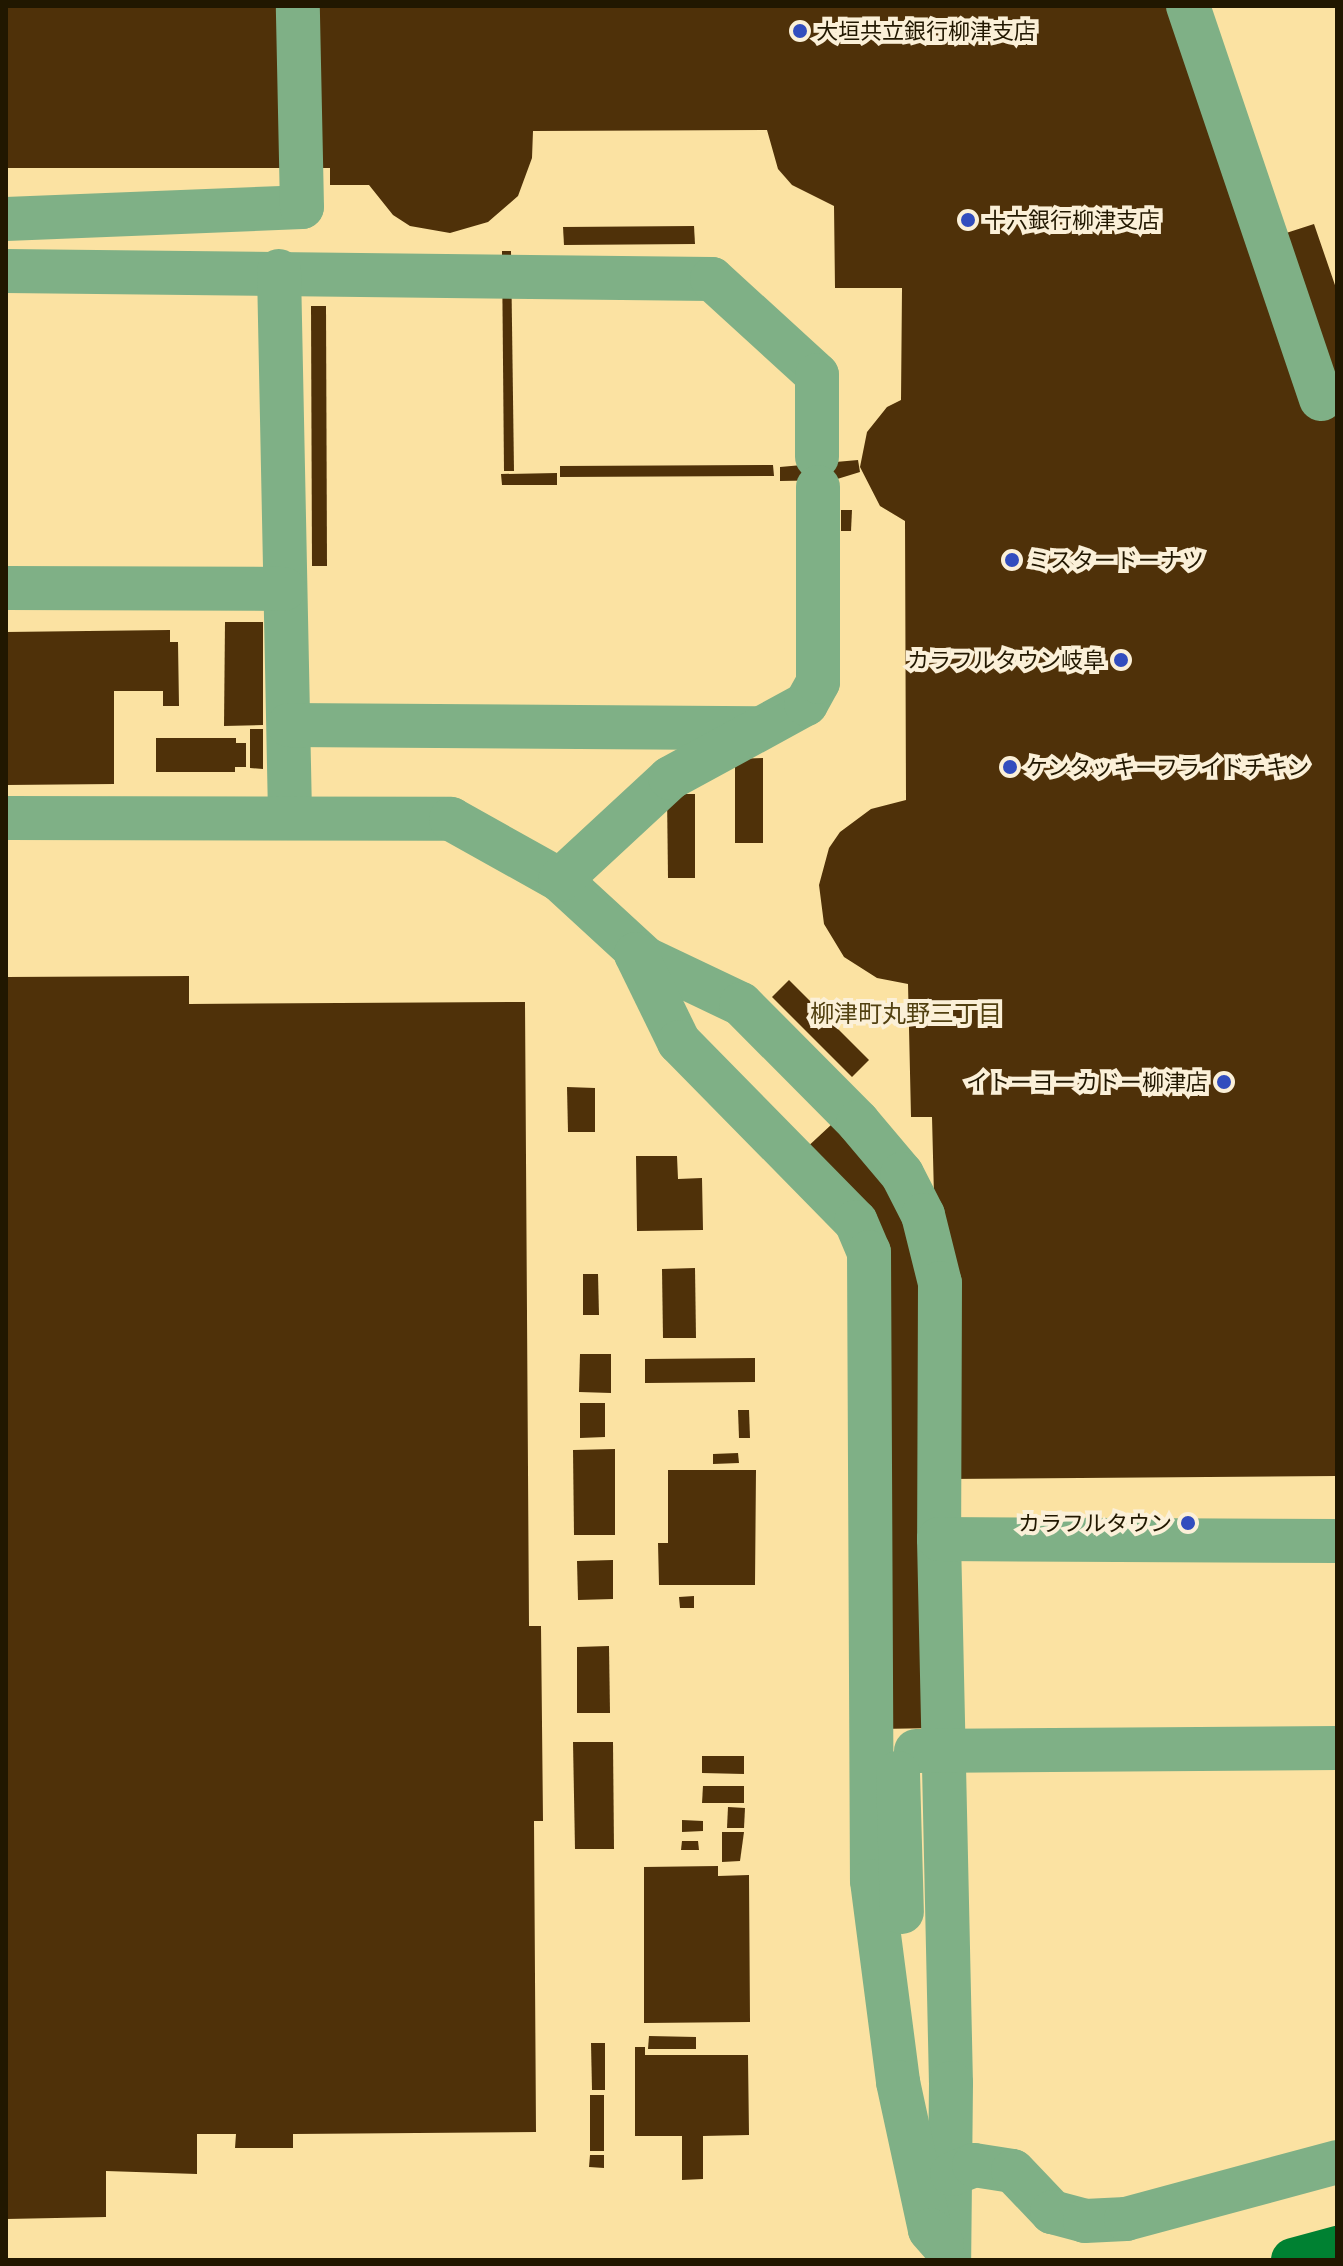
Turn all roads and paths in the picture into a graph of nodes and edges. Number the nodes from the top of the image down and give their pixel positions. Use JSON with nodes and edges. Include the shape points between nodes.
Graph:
{"nodes":[{"id":1,"x":1188,"y":6,"type":"edge"},
{"id":2,"x":298,"y":9,"type":"dead end"},
{"id":3,"x":6,"y":219,"type":"edge"},
{"id":4,"x":6,"y":271,"type":"edge"},
{"id":5,"x":279,"y":271,"type":"junction"},
{"id":6,"x":1321,"y":399,"type":"dead end"},
{"id":7,"x":6,"y":588,"type":"edge"},
{"id":8,"x":284,"y":589,"type":"junction"},
{"id":9,"x":289,"y":725,"type":"junction"},
{"id":10,"x":760,"y":728,"type":"junction"},
{"id":11,"x":290,"y":816,"type":"junction"},
{"id":12,"x":6,"y":818,"type":"edge"},
{"id":13,"x":560,"y":880,"type":"junction"},
{"id":14,"x":644,"y":968,"type":"junction"},
{"id":15,"x":917,"y":1444,"type":"junction"},
{"id":16,"x":939,"y":1539,"type":"junction"},
{"id":17,"x":1337,"y":1541,"type":"edge"},
{"id":18,"x":943,"y":1748,"type":"junction"},
{"id":19,"x":1337,"y":1748,"type":"edge"},
{"id":20,"x":872,"y":1756,"type":"junction"},
{"id":21,"x":898,"y":2082,"type":"junction"},
{"id":22,"x":951,"y":2083,"type":"junction"},
{"id":23,"x":1337,"y":2162,"type":"edge"},
{"id":24,"x":952,"y":2174,"type":"junction"},
{"id":25,"x":1337,"y":2248,"type":"edge"},
{"id":26,"x":947,"y":2255,"type":"edge"},
{"id":27,"x":1293,"y":2260,"type":"edge"}],
"edges":[{"from":1,"to":6,"type":"lane"},
{"from":2,"to":3,"type":"lane","via":[[302,207]]},
{"from":4,"to":5,"type":"lane"},
{"from":5,"to":8,"type":"lane"},
{"from":5,"to":10,"type":"lane","via":[[712,279],[817,375],[818,682],[806,704]]},
{"from":7,"to":8,"type":"lane"},
{"from":8,"to":9,"type":"lane"},
{"from":9,"to":10,"type":"lane"},
{"from":9,"to":11,"type":"lane"},
{"from":10,"to":13,"type":"lane","via":[[670,778]]},
{"from":11,"to":12,"type":"lane"},
{"from":11,"to":13,"type":"lane","via":[[451,819]]},
{"from":13,"to":14,"type":"lane"},
{"from":14,"to":15,"type":"lane","via":[[837,1160],[885,1233]]},
{"from":14,"to":15,"type":"lane","via":[[716,1013],[909,1194],[918,1288]]},
{"from":14,"to":16,"type":"lane","via":[[741,1004],[858,1122],[902,1174],[916,1201],[940,1283]]},
{"from":14,"to":20,"type":"lane","via":[[679,1042],[856,1222],[869,1252]]},
{"from":15,"to":21,"type":"lane","via":[[888,1465],[894,1729],[903,1834]]},
{"from":15,"to":22,"type":"lane","via":[[921,1980],[933,2043]]},
{"from":16,"to":17,"type":"lane"},
{"from":16,"to":18,"type":"lane"},
{"from":18,"to":19,"type":"lane"},
{"from":18,"to":20,"type":"lane"},
{"from":18,"to":22,"type":"lane"},
{"from":20,"to":21,"type":"lane","via":[[872,1881]]},
{"from":21,"to":26,"type":"lane","via":[[930,2230]]},
{"from":22,"to":24,"type":"lane"},
{"from":23,"to":24,"type":"lane","via":[[1126,2219],[1085,2221],[1052,2212],[1013,2171],[974,2165]]},
{"from":24,"to":26,"type":"lane"},
{"from":25,"to":27,"type":"main road"}]}
